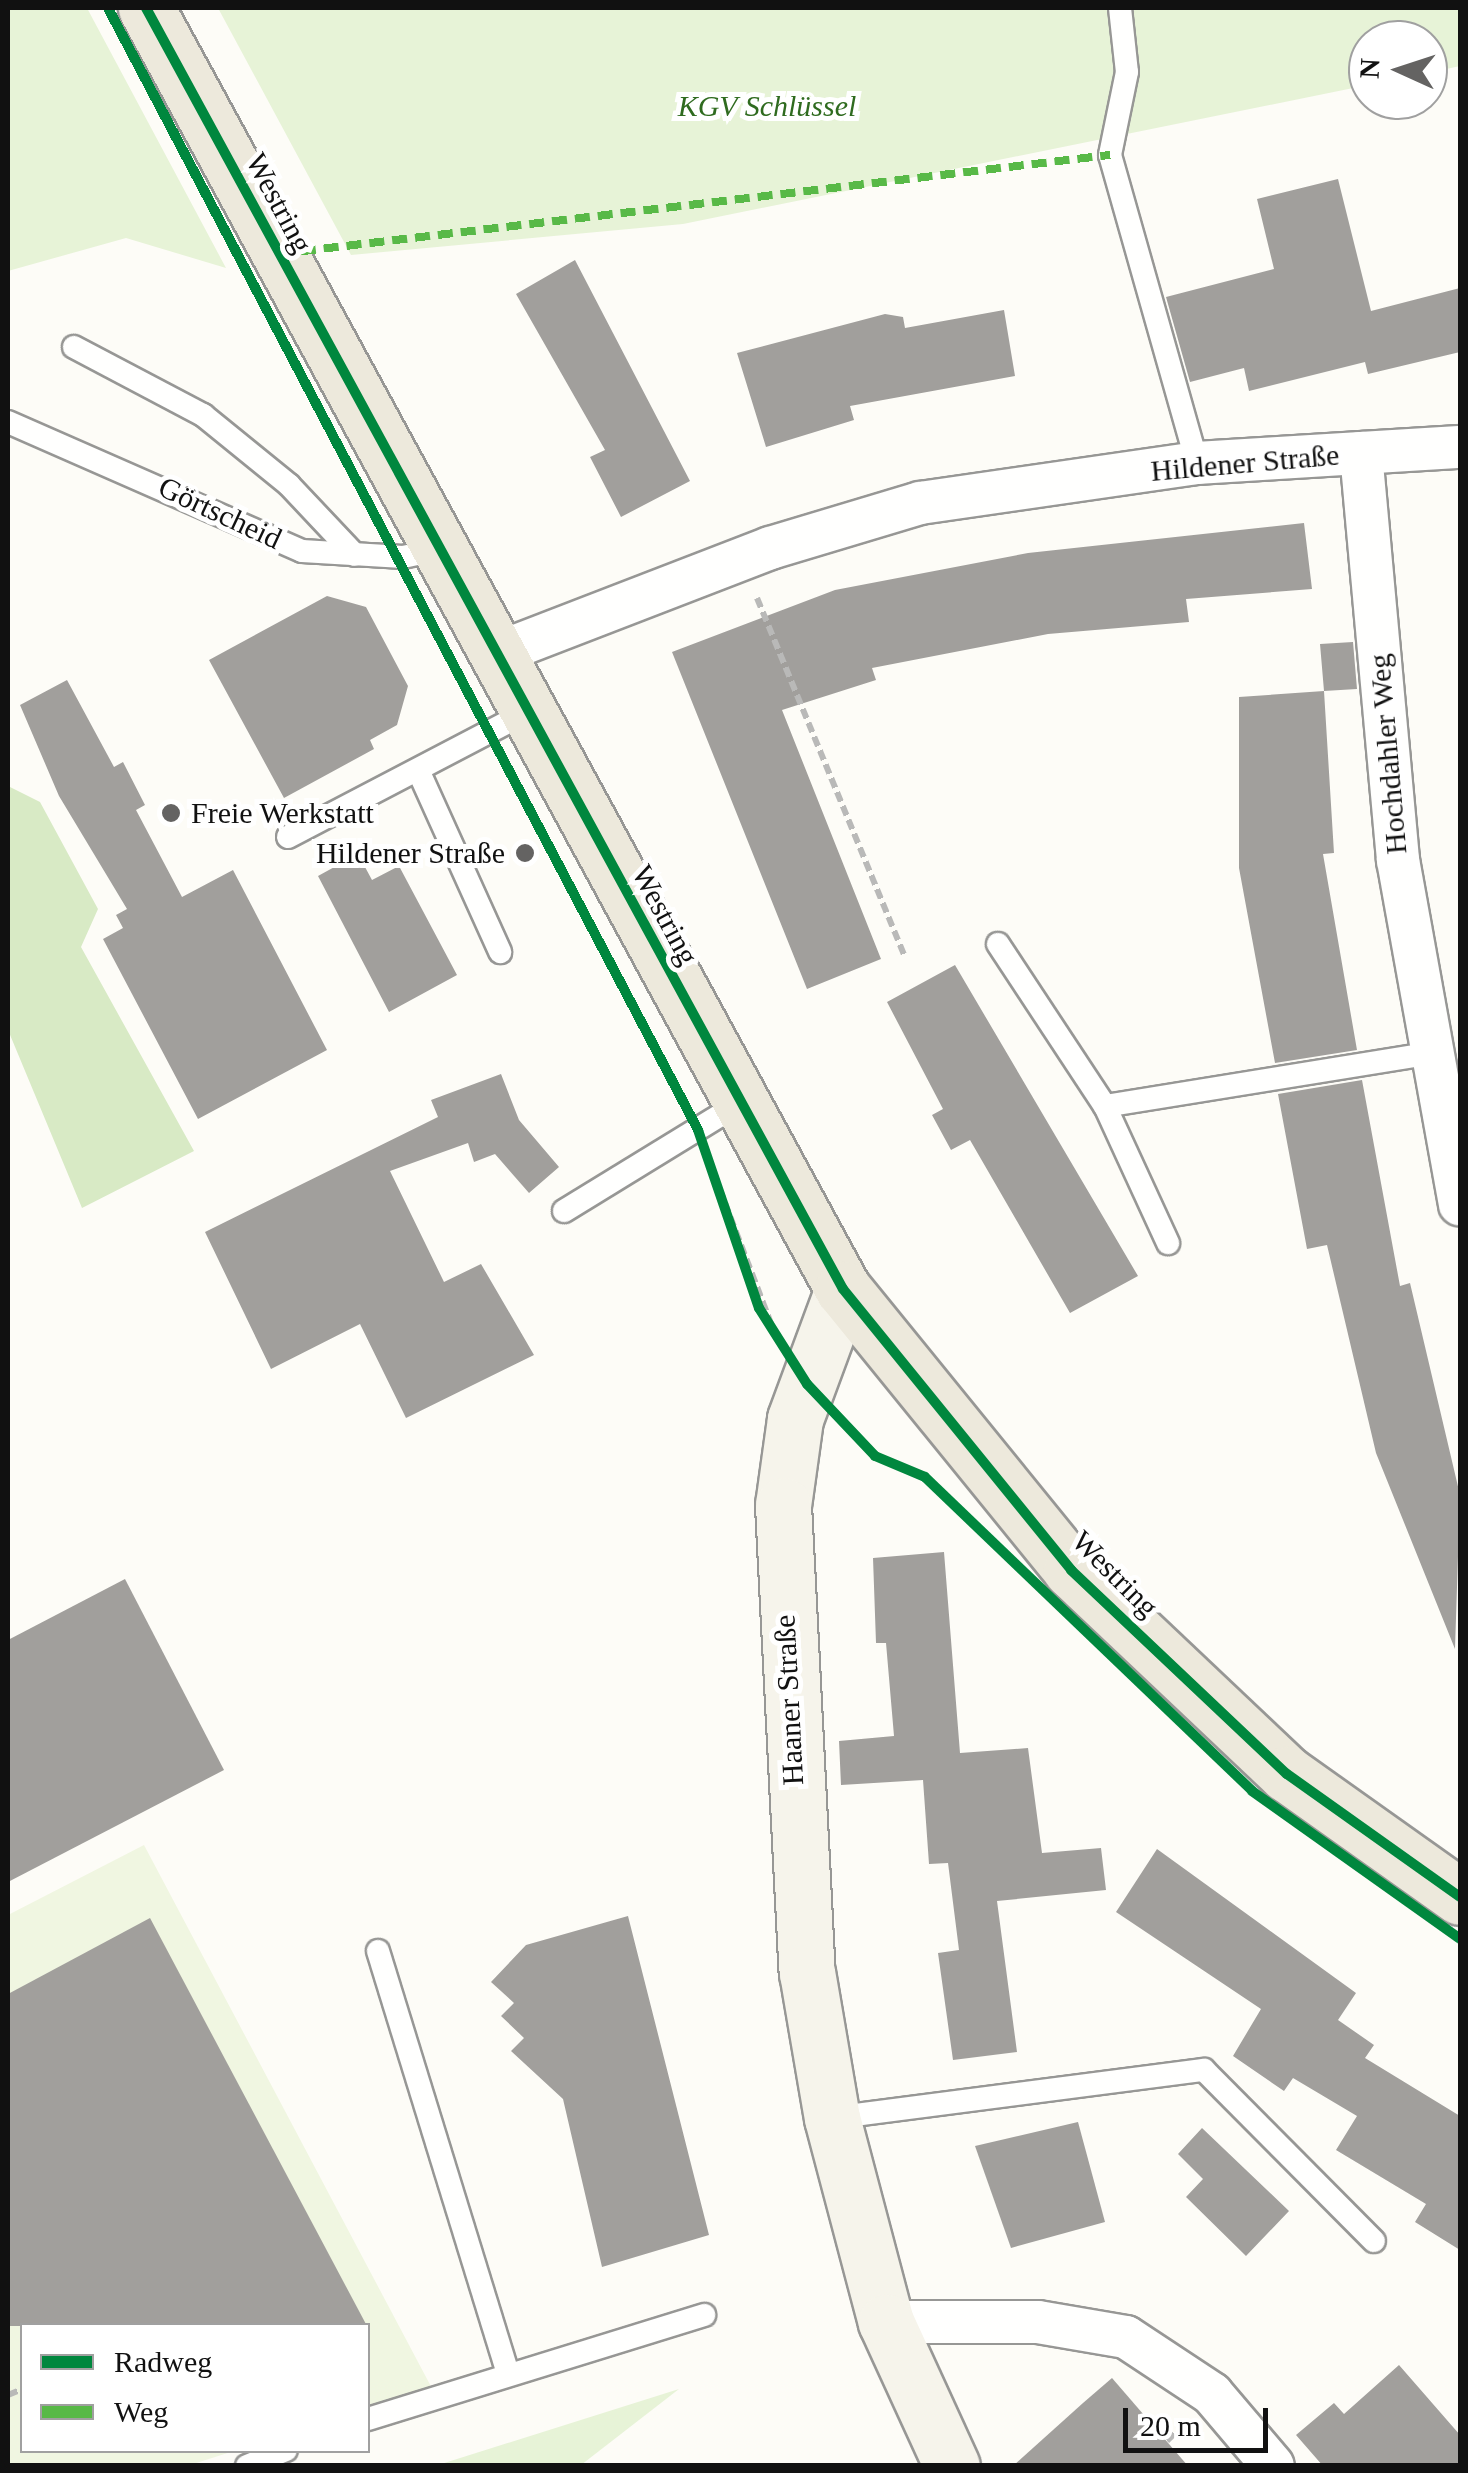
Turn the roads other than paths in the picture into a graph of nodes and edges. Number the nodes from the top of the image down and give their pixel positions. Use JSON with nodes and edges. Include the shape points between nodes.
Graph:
{"nodes":[{"id":1,"x":146,"y":8,"type":"edge"},
{"id":2,"x":1120,"y":8,"type":"edge"},
{"id":3,"x":74,"y":347,"type":"dead end"},
{"id":4,"x":8,"y":422,"type":"edge"},
{"id":5,"x":1460,"y":447,"type":"edge"},
{"id":6,"x":1361,"y":453,"type":"junction"},
{"id":7,"x":1197,"y":463,"type":"junction"},
{"id":8,"x":442,"y":549,"type":"junction"},
{"id":9,"x":355,"y":555,"type":"junction"},
{"id":10,"x":498,"y":653,"type":"junction"},
{"id":11,"x":529,"y":710,"type":"junction"},
{"id":12,"x":418,"y":770,"type":"junction"},
{"id":13,"x":288,"y":837,"type":"dead end"},
{"id":14,"x":998,"y":944,"type":"dead end"},
{"id":15,"x":500,"y":952,"type":"dead end"},
{"id":16,"x":1426,"y":1054,"type":"junction"},
{"id":17,"x":736,"y":1105,"type":"junction"},
{"id":18,"x":1105,"y":1106,"type":"junction"},
{"id":19,"x":1460,"y":1204,"type":"edge"},
{"id":20,"x":564,"y":1211,"type":"dead end"},
{"id":21,"x":1168,"y":1244,"type":"dead end"},
{"id":22,"x":843,"y":1289,"type":"junction"},
{"id":23,"x":1460,"y":1897,"type":"edge"},
{"id":24,"x":378,"y":1951,"type":"dead end"},
{"id":25,"x":832,"y":2118,"type":"junction"},
{"id":26,"x":1374,"y":2241,"type":"dead end"},
{"id":27,"x":704,"y":2316,"type":"dead end"},
{"id":28,"x":886,"y":2322,"type":"junction"},
{"id":29,"x":508,"y":2373,"type":"junction"},
{"id":30,"x":370,"y":2418,"type":"edge"},
{"id":31,"x":279,"y":2453,"type":"edge"},
{"id":32,"x":247,"y":2466,"type":"edge"},
{"id":33,"x":952,"y":2466,"type":"edge"},
{"id":34,"x":1272,"y":2466,"type":"edge"}],
"edges":[{"from":1,"to":8,"type":"main road","name":"Westring"},
{"from":2,"to":7,"type":"lane","via":[[1126,72],[1110,155]]},
{"from":3,"to":9,"type":"lane","via":[[203,415],[289,484]]},
{"from":4,"to":9,"type":"lane","name":"Görtscheid","via":[[302,551]]},
{"from":5,"to":6,"type":"street","name":"Hildener Straße"},
{"from":6,"to":7,"type":"street","name":"Hildener Straße"},
{"from":6,"to":16,"type":"street","name":"Hochdahler Weg","via":[[1398,860]]},
{"from":7,"to":10,"type":"street","name":"Hildener Straße","via":[[920,503],[741,560]]},
{"from":8,"to":9,"type":"lane","name":"Görtscheid"},
{"from":8,"to":10,"type":"main road","name":"Westring"},
{"from":10,"to":11,"type":"main road","name":"Westring"},
{"from":11,"to":12,"type":"lane"},
{"from":11,"to":17,"type":"main road","name":"Westring"},
{"from":12,"to":13,"type":"lane"},
{"from":12,"to":15,"type":"lane"},
{"from":14,"to":18,"type":"lane"},
{"from":16,"to":18,"type":"lane"},
{"from":16,"to":19,"type":"street","name":"Hochdahler Weg"},
{"from":17,"to":20,"type":"lane"},
{"from":17,"to":22,"type":"main road","name":"Westring"},
{"from":18,"to":21,"type":"lane"},
{"from":22,"to":23,"type":"main road","name":"Westring","via":[[1071,1570],[1287,1774]]},
{"from":22,"to":25,"type":"main road","name":"Haaner Straße","via":[[796,1419],[781,1571],[807,1972]]},
{"from":24,"to":29,"type":"lane"},
{"from":25,"to":26,"type":"lane","via":[[1204,2070]]},
{"from":25,"to":28,"type":"main road","name":"Haaner Straße"},
{"from":27,"to":29,"type":"lane"},
{"from":28,"to":33,"type":"main road","name":"Haaner Straße"},
{"from":28,"to":34,"type":"street","via":[[1038,2322],[1126,2336],[1212,2394]]},
{"from":29,"to":30,"type":"lane"},
{"from":31,"to":32,"type":"lane"}]}
